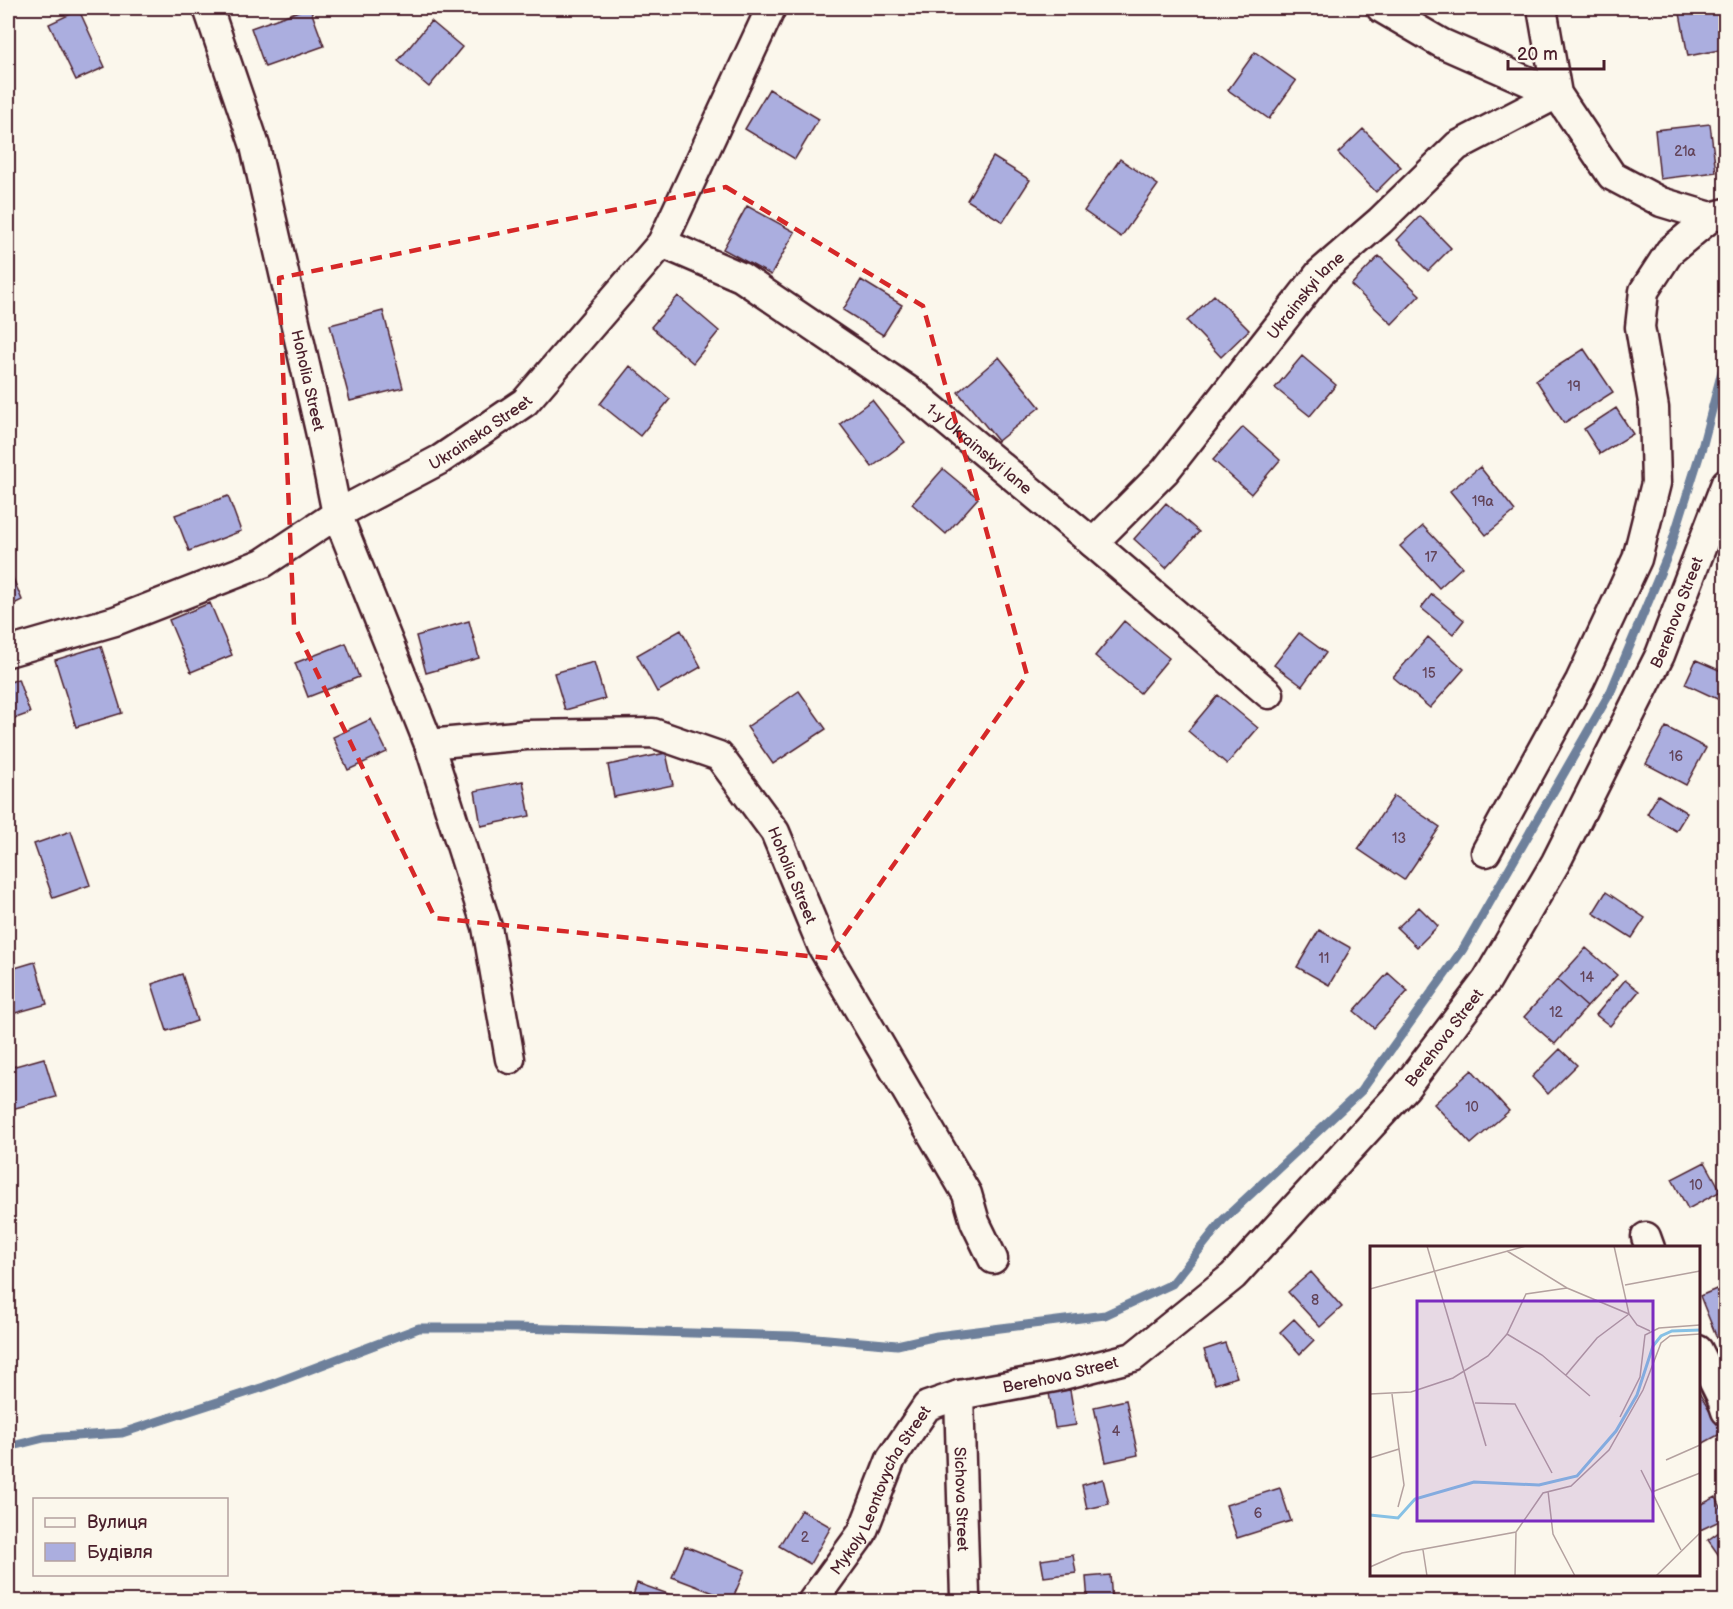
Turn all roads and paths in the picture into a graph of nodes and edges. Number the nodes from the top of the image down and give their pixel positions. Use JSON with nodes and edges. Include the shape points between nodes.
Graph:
{"nodes":[{"id":1,"x":208,"y":8,"type":"edge"},
{"id":2,"x":771,"y":8,"type":"edge"},
{"id":3,"x":1381,"y":8,"type":"edge"},
{"id":4,"x":1542,"y":8,"type":"edge"},
{"id":5,"x":1557,"y":94,"type":"junction"},
{"id":6,"x":1718,"y":215,"type":"edge"},
{"id":7,"x":662,"y":243,"type":"junction"},
{"id":8,"x":1725,"y":483,"type":"edge"},
{"id":9,"x":336,"y":514,"type":"junction"},
{"id":10,"x":1093,"y":543,"type":"junction"},
{"id":11,"x":8,"y":652,"type":"edge"},
{"id":12,"x":1269,"y":694,"type":"dead end"},
{"id":13,"x":429,"y":744,"type":"junction"},
{"id":14,"x":1486,"y":852,"type":"dead end"},
{"id":15,"x":510,"y":1059,"type":"dead end"},
{"id":16,"x":993,"y":1259,"type":"dead end"},
{"id":17,"x":1700,"y":1354,"type":"edge"},
{"id":18,"x":959,"y":1395,"type":"junction"},
{"id":19,"x":1724,"y":1400,"type":"edge"},
{"id":20,"x":812,"y":1602,"type":"edge"},
{"id":21,"x":967,"y":1602,"type":"edge"}],
"edges":[{"from":1,"to":9,"type":"street","name":"Hoholia Street","via":[[255,146]]},
{"from":2,"to":7,"type":"street","name":"Ukrainska Street"},
{"from":3,"to":5,"type":"street","via":[[1441,43]]},
{"from":4,"to":5,"type":"street"},
{"from":5,"to":6,"type":"street","via":[[1612,176],[1661,202]]},
{"from":5,"to":10,"type":"street","name":"Ukrainskyi lane","via":[[1457,146],[1320,273],[1165,471]]},
{"from":6,"to":14,"type":"street","via":[[1670,251],[1644,291],[1640,327],[1654,408],[1656,483],[1636,559],[1580,681]]},
{"from":7,"to":9,"type":"street","name":"Ukrainska Street","via":[[525,402],[441,459]]},
{"from":7,"to":10,"type":"street","name":"1-y Ukrainskyi lane","via":[[741,277],[918,397]]},
{"from":8,"to":18,"type":"street","name":"Berehova Street","via":[[1660,655],[1556,862],[1487,980],[1406,1088],[1233,1276],[1132,1357],[1055,1377]]},
{"from":9,"to":11,"type":"street","name":"Ukrainska Street","via":[[263,563],[115,621]]},
{"from":9,"to":13,"type":"street","name":"Hoholia Street"},
{"from":10,"to":12,"type":"street","name":"1-y Ukrainskyi lane"},
{"from":13,"to":15,"type":"street","name":"Hoholia Street","via":[[487,927]]},
{"from":13,"to":16,"type":"street","name":"Hoholia Street","via":[[526,735],[653,733],[719,756],[775,832],[823,948],[967,1194]]},
{"from":17,"to":19,"type":"street"},
{"from":18,"to":20,"type":"street","name":"Mykoly Leontovycha Street","via":[[927,1406],[891,1459],[862,1533]]},
{"from":18,"to":21,"type":"street","name":"Sichova Street"}]}
